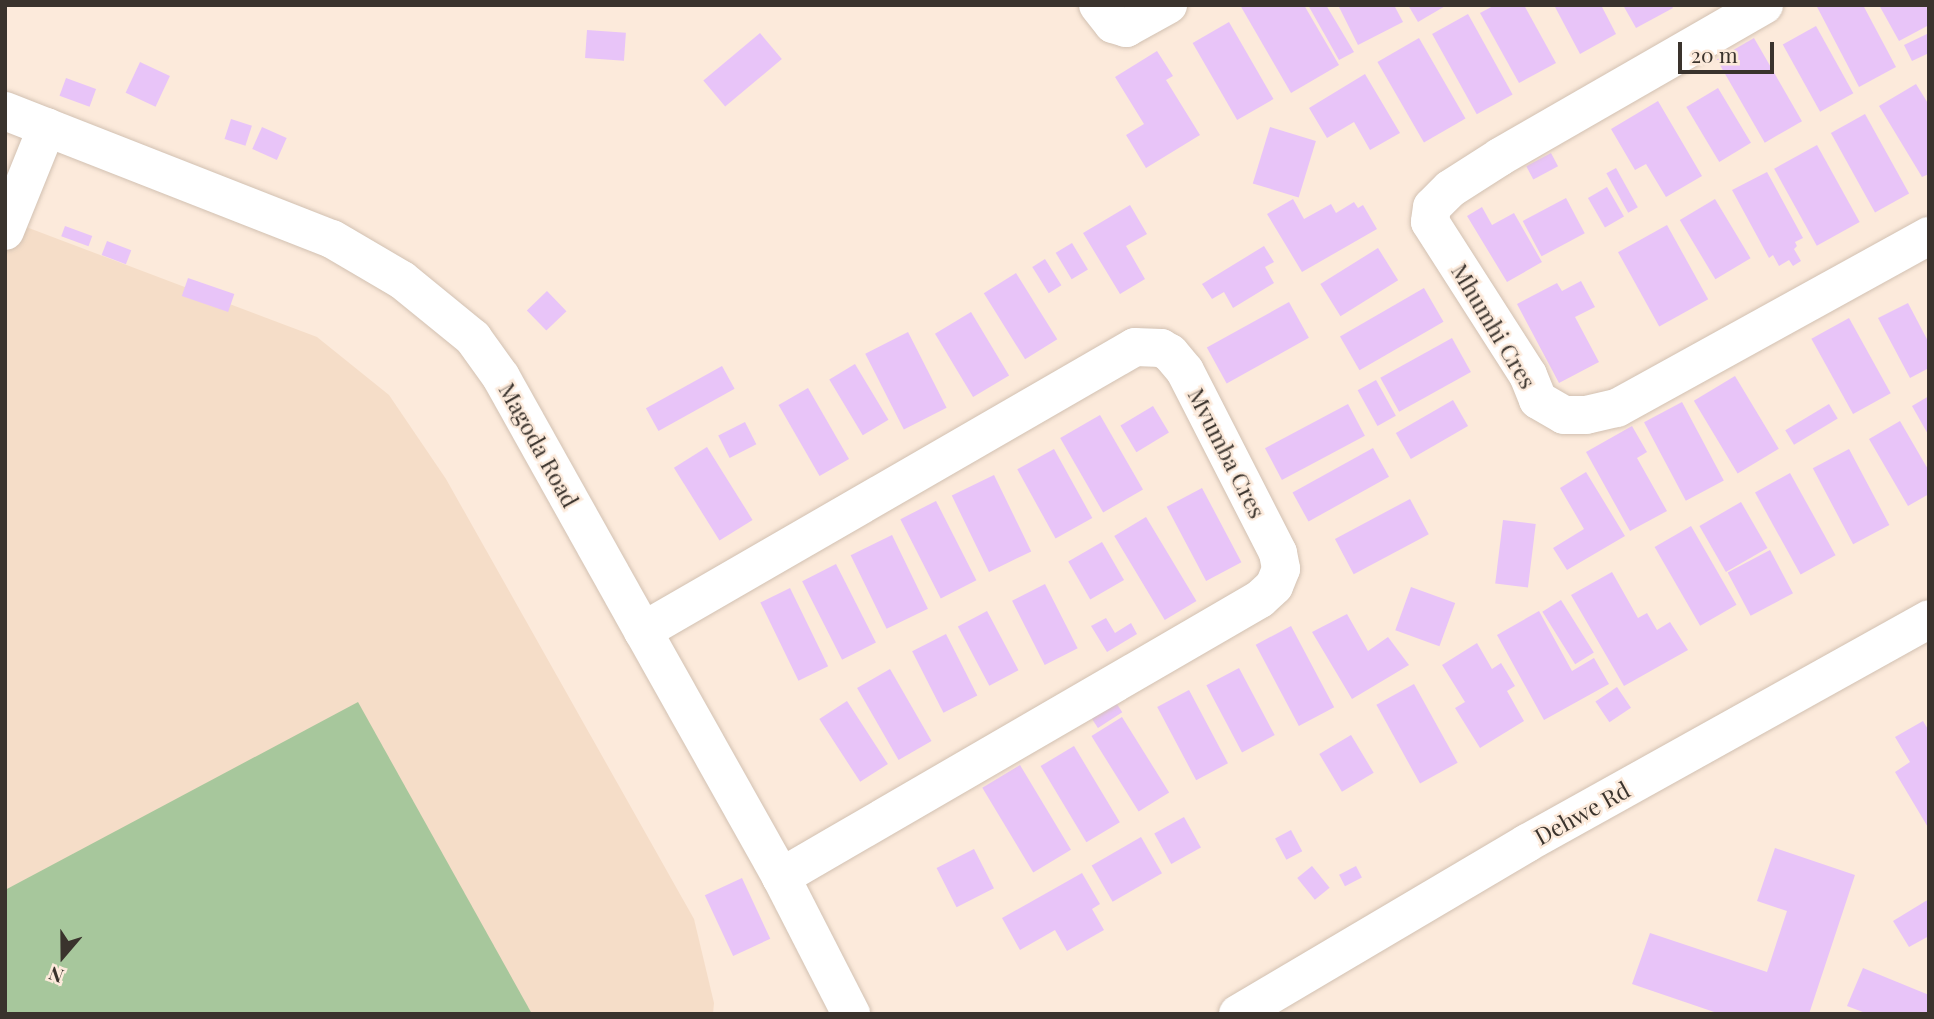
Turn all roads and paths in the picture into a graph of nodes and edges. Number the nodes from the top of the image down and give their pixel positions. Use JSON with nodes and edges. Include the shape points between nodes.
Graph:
{"nodes":[{"id":1,"x":1098,"y":5,"type":"edge"},
{"id":2,"x":1168,"y":5,"type":"edge"},
{"id":3,"x":1764,"y":5,"type":"edge"},
{"id":4,"x":5,"y":111,"type":"edge"},
{"id":5,"x":47,"y":127,"type":"junction"},
{"id":6,"x":5,"y":231,"type":"edge"},
{"id":7,"x":1929,"y":236,"type":"edge"},
{"id":8,"x":1929,"y":619,"type":"edge"},
{"id":9,"x":643,"y":631,"type":"junction"},
{"id":10,"x":781,"y":877,"type":"junction"},
{"id":11,"x":1286,"y":1000,"type":"edge"},
{"id":12,"x":851,"y":1014,"type":"edge"},
{"id":13,"x":1238,"y":1014,"type":"edge"}],
"edges":[{"from":1,"to":2,"type":"street","via":[[1118,27],[1133,26]]},
{"from":3,"to":7,"type":"street","name":"Mhumhi Cres","via":[[1500,157],[1450,189],[1432,207],[1430,222],[1528,375],[1538,400],[1564,415],[1618,408]]},
{"from":4,"to":5,"type":"street","name":"Magoda Road"},
{"from":5,"to":6,"type":"street"},
{"from":5,"to":9,"type":"street","name":"Magoda Road","via":[[332,239],[402,280],[446,314],[472,338],[501,377]]},
{"from":8,"to":11,"type":"street","name":"Dehwe Rd","via":[[1527,844]]},
{"from":9,"to":10,"type":"street","name":"Magoda Road"},
{"from":9,"to":10,"type":"street","name":"Mvumba Cres","via":[[1135,347],[1161,348],[1185,371],[1278,553],[1281,569],[1274,586],[1259,599]]},
{"from":10,"to":12,"type":"street","name":"Magoda Road"},
{"from":11,"to":13,"type":"street","name":"Dehwe Rd"}]}
